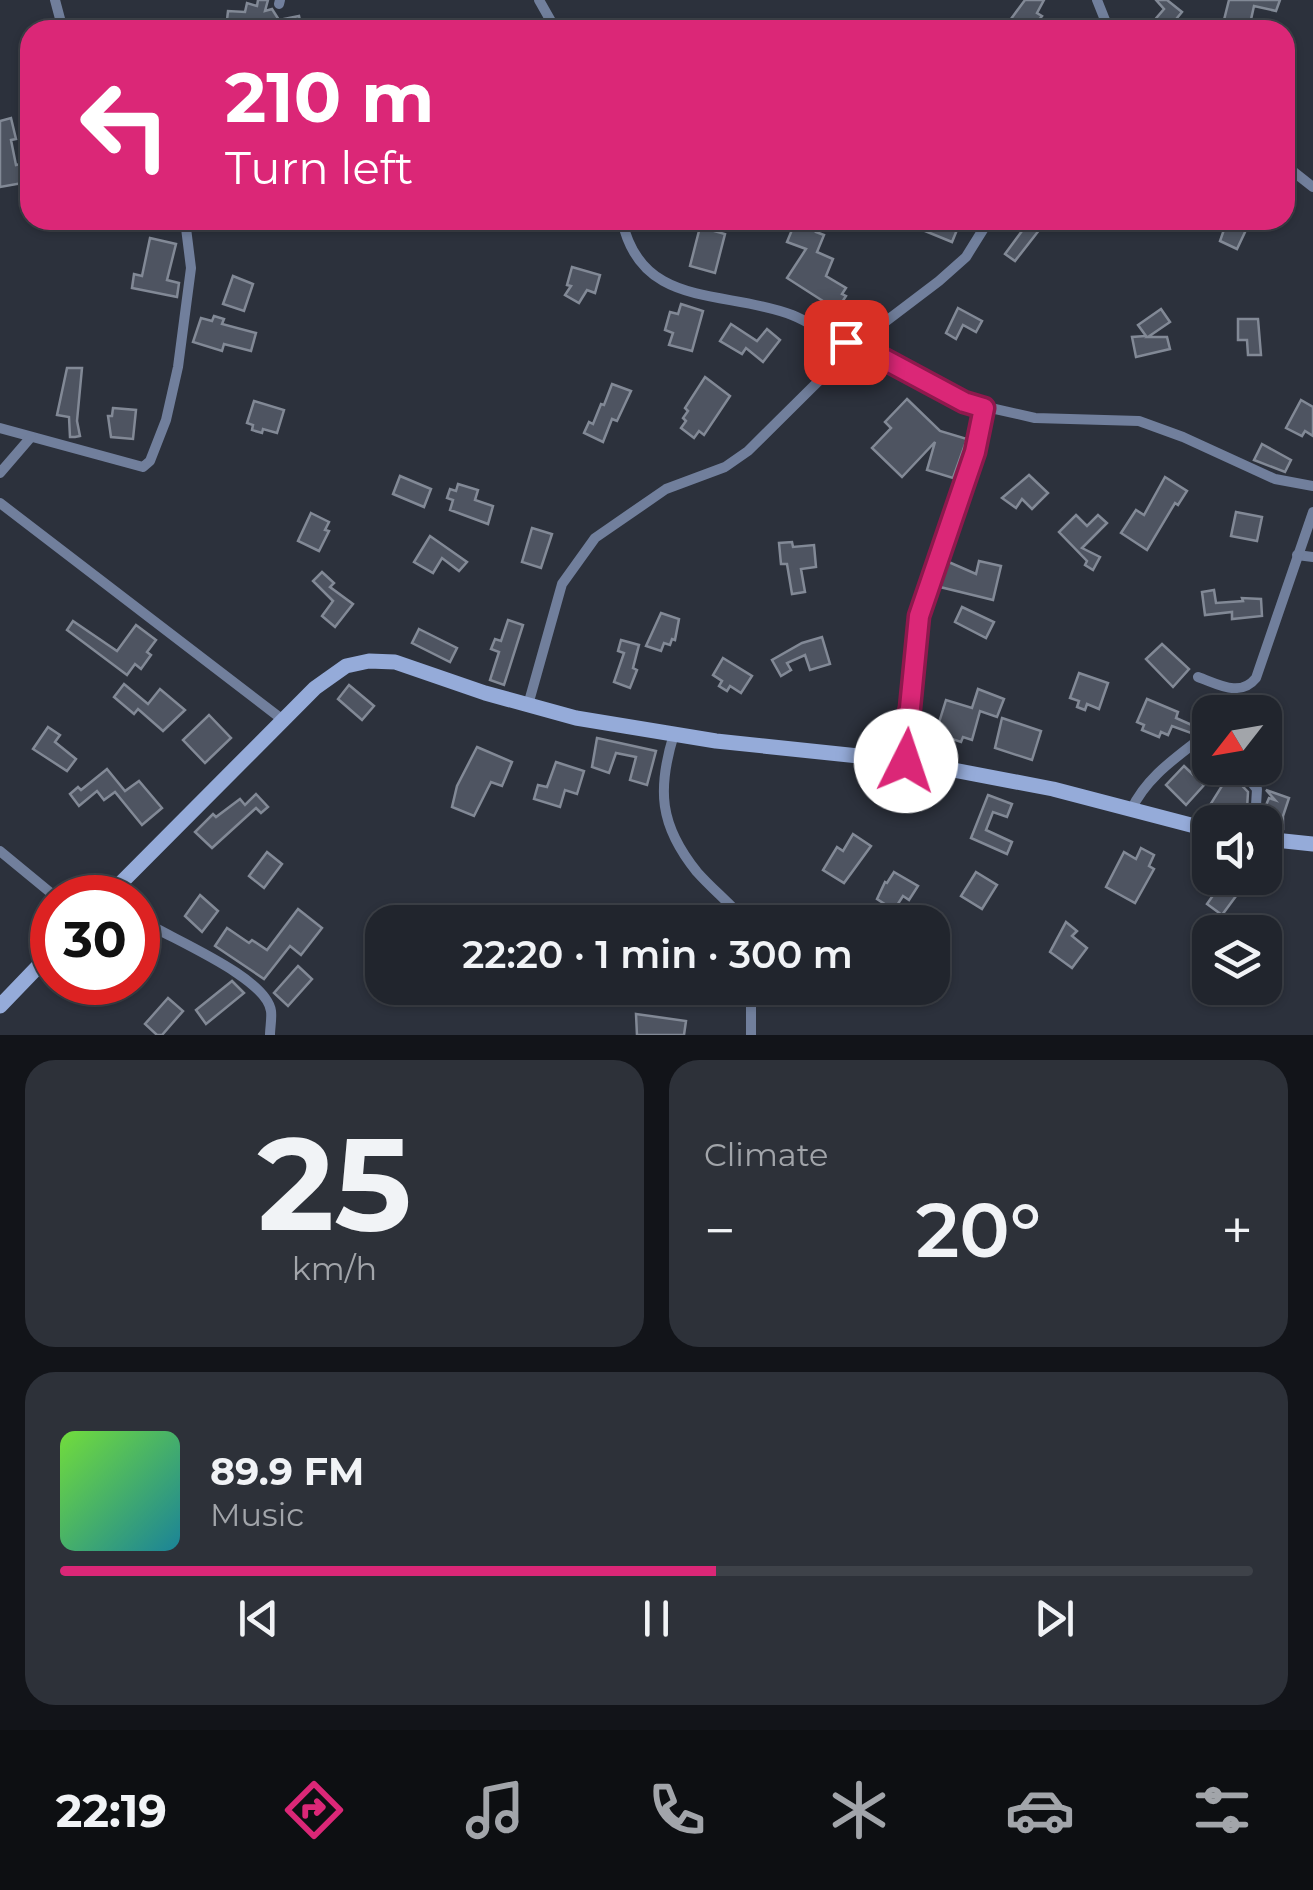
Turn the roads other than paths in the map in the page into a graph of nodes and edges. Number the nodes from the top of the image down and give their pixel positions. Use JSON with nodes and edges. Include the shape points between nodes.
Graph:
{"nodes":[{"id":1,"x":186,"y":230,"type":"edge"},
{"id":2,"x":624,"y":230,"type":"edge"},
{"id":3,"x":983,"y":230,"type":"edge"},
{"id":4,"x":856,"y":344,"type":"junction"},
{"id":5,"x":984,"y":408,"type":"junction"},
{"id":6,"x":0,"y":428,"type":"edge"},
{"id":7,"x":30,"y":436,"type":"junction"},
{"id":8,"x":0,"y":474,"type":"edge"},
{"id":9,"x":1313,"y":486,"type":"edge"},
{"id":10,"x":0,"y":503,"type":"edge"},
{"id":11,"x":1313,"y":512,"type":"edge"},
{"id":12,"x":1297,"y":555,"type":"junction"},
{"id":13,"x":1313,"y":558,"type":"edge"},
{"id":14,"x":1198,"y":677,"type":"dead end"},
{"id":15,"x":528,"y":705,"type":"junction"},
{"id":16,"x":284,"y":720,"type":"junction"},
{"id":17,"x":674,"y":734,"type":"junction"},
{"id":18,"x":1192,"y":746,"type":"edge"},
{"id":19,"x":906,"y":761,"type":"junction"},
{"id":20,"x":1131,"y":810,"type":"junction"},
{"id":21,"x":1192,"y":825,"type":"edge"},
{"id":22,"x":1282,"y":841,"type":"edge"},
{"id":23,"x":1313,"y":844,"type":"edge"},
{"id":24,"x":0,"y":851,"type":"edge"},
{"id":25,"x":130,"y":875,"type":"edge"},
{"id":26,"x":30,"y":876,"type":"edge"},
{"id":27,"x":729,"y":905,"type":"edge"},
{"id":28,"x":160,"y":929,"type":"edge"},
{"id":29,"x":30,"y":975,"type":"edge"},
{"id":30,"x":751,"y":1005,"type":"edge"},
{"id":31,"x":0,"y":1006,"type":"edge"},
{"id":32,"x":270,"y":1035,"type":"edge"},
{"id":33,"x":751,"y":1035,"type":"edge"}],
"edges":[{"from":1,"to":7,"type":"street","via":[[190,285],[166,420],[150,461],[142,466]]},
{"from":2,"to":4,"type":"street","via":[[637,261],[658,280],[792,315]]},
{"from":3,"to":4,"type":"street","via":[[939,281]]},
{"from":4,"to":5,"type":"street"},
{"from":4,"to":15,"type":"street","via":[[748,451],[666,489],[595,538],[562,584]]},
{"from":5,"to":9,"type":"street","via":[[1035,418],[1138,421],[1275,479]]},
{"from":5,"to":19,"type":"street","via":[[919,616],[901,744]]},
{"from":6,"to":7,"type":"street"},
{"from":7,"to":8,"type":"street"},
{"from":10,"to":16,"type":"street"},
{"from":11,"to":12,"type":"street"},
{"from":12,"to":13,"type":"street"},
{"from":12,"to":14,"type":"street","via":[[1249,687],[1238,690]]},
{"from":15,"to":16,"type":"main road","via":[[395,662],[369,661],[329,677]]},
{"from":15,"to":17,"type":"main road"},
{"from":16,"to":25,"type":"main road"},
{"from":17,"to":19,"type":"main road"},
{"from":17,"to":27,"type":"street","via":[[661,792],[665,817],[699,874]]},
{"from":18,"to":20,"type":"street","via":[[1141,789]]},
{"from":19,"to":20,"type":"main road"},
{"from":20,"to":21,"type":"main road"},
{"from":22,"to":23,"type":"main road"},
{"from":24,"to":26,"type":"street"},
{"from":28,"to":32,"type":"street","via":[[211,956],[264,997]]},
{"from":29,"to":31,"type":"main road"},
{"from":30,"to":33,"type":"street"}]}
